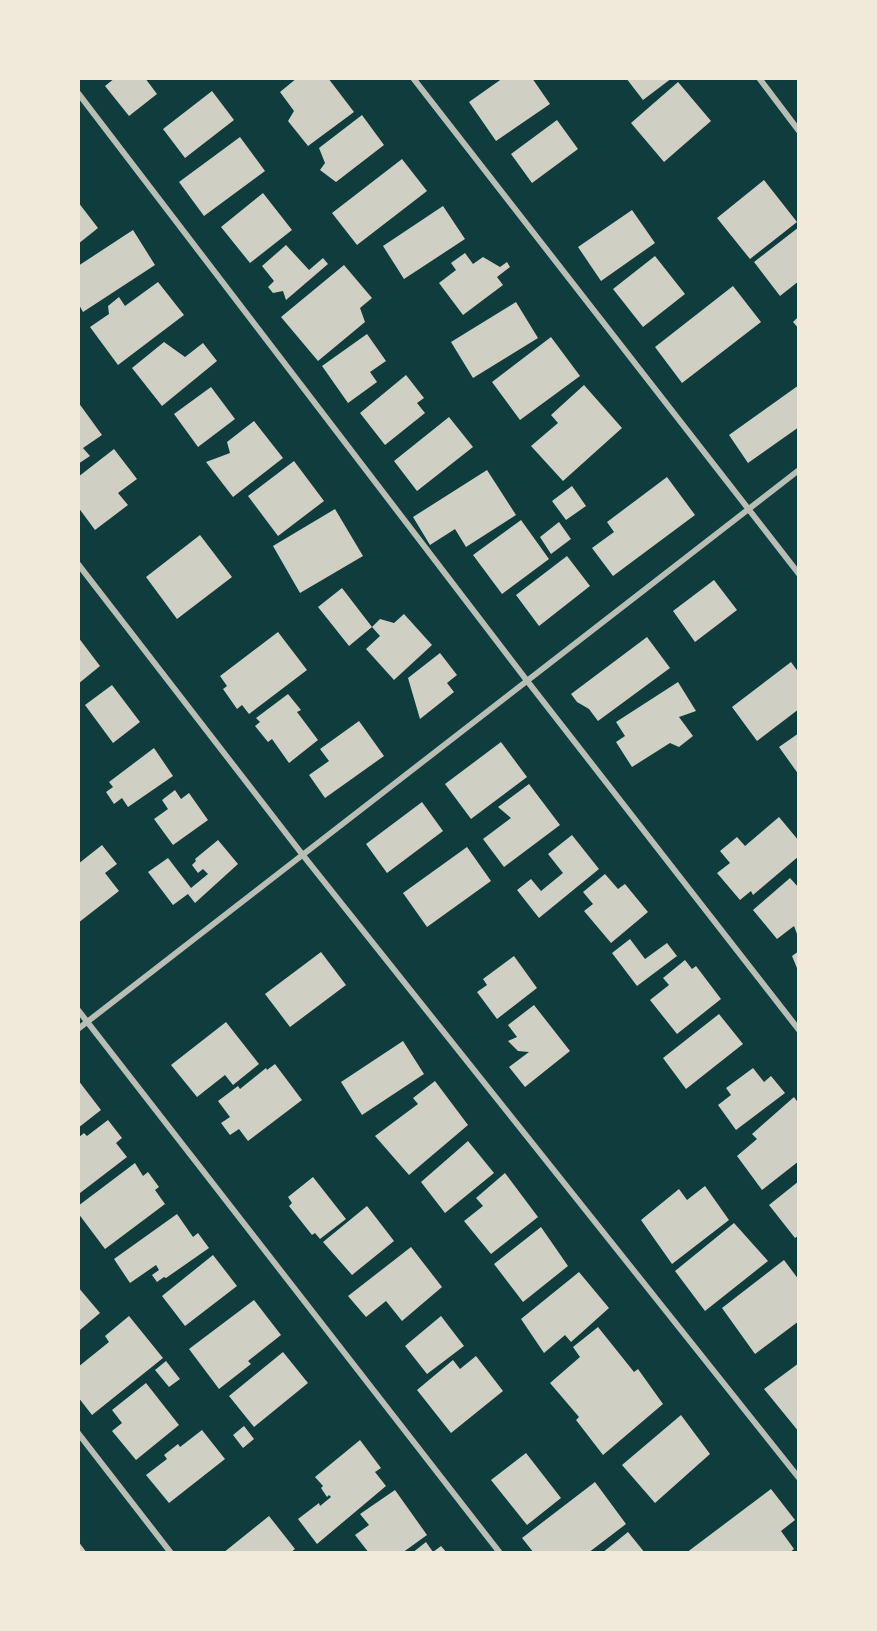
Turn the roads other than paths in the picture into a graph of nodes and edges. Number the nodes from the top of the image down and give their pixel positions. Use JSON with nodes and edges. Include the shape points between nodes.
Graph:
{"nodes":[{"id":1,"x":412,"y":78,"type":"edge"},
{"id":2,"x":759,"y":78,"type":"edge"},
{"id":3,"x":78,"y":93,"type":"edge"},
{"id":4,"x":799,"y":131,"type":"edge"},
{"id":5,"x":799,"y":470,"type":"edge"},
{"id":6,"x":749,"y":508,"type":"junction"},
{"id":7,"x":78,"y":564,"type":"edge"},
{"id":8,"x":799,"y":574,"type":"edge"},
{"id":9,"x":528,"y":682,"type":"junction"},
{"id":10,"x":302,"y":854,"type":"junction"},
{"id":11,"x":78,"y":1010,"type":"edge"},
{"id":12,"x":88,"y":1022,"type":"junction"},
{"id":13,"x":78,"y":1029,"type":"edge"},
{"id":14,"x":799,"y":1030,"type":"edge"},
{"id":15,"x":78,"y":1434,"type":"edge"},
{"id":16,"x":799,"y":1478,"type":"edge"},
{"id":17,"x":171,"y":1553,"type":"edge"},
{"id":18,"x":500,"y":1553,"type":"edge"}],
"edges":[{"from":1,"to":6,"type":"street"},
{"from":2,"to":4,"type":"street"},
{"from":3,"to":9,"type":"street"},
{"from":5,"to":6,"type":"street"},
{"from":6,"to":8,"type":"street"},
{"from":6,"to":9,"type":"street"},
{"from":7,"to":10,"type":"street"},
{"from":9,"to":10,"type":"street"},
{"from":9,"to":14,"type":"street"},
{"from":10,"to":12,"type":"street"},
{"from":10,"to":16,"type":"street"},
{"from":11,"to":12,"type":"street"},
{"from":12,"to":13,"type":"street"},
{"from":12,"to":18,"type":"street"},
{"from":15,"to":17,"type":"street"}]}
